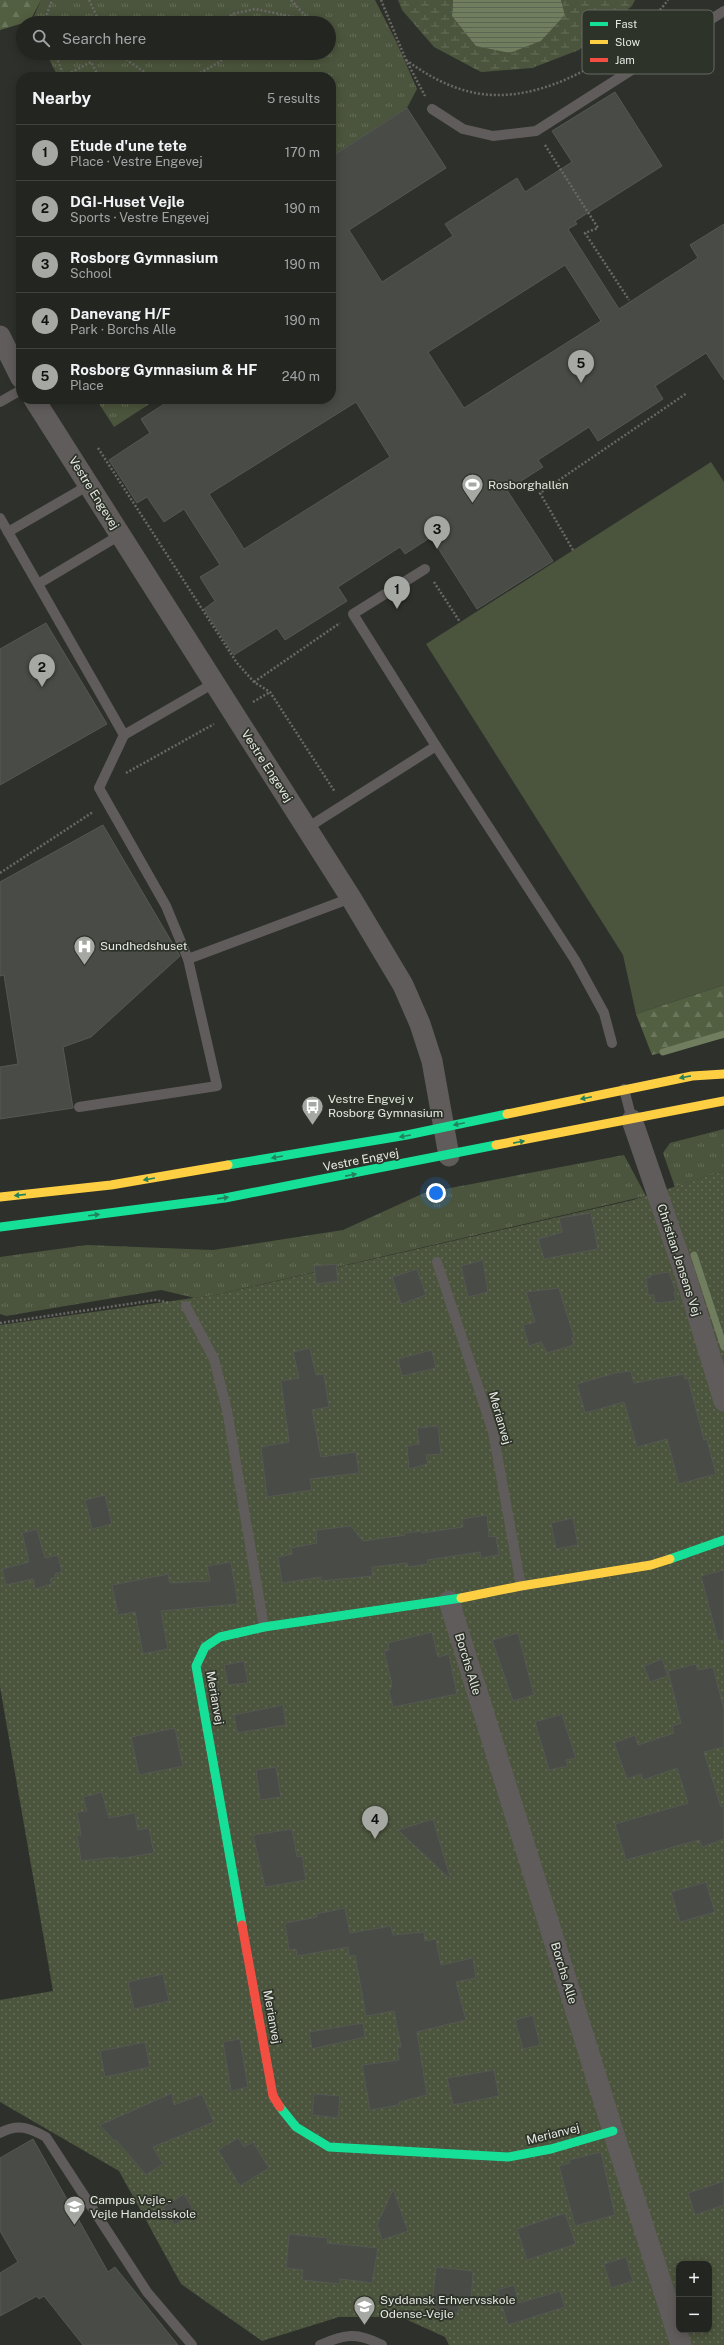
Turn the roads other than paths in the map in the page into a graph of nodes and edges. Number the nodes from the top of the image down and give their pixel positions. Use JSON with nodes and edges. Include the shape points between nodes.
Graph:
{"nodes":[{"id":1,"x":724,"y":11,"type":"edge"},
{"id":2,"x":714,"y":17,"type":"edge"},
{"id":3,"x":625,"y":74,"type":"edge"},
{"id":4,"x":432,"y":109,"type":"road end"},
{"id":5,"x":0,"y":336,"type":"edge"},
{"id":6,"x":16,"y":368,"type":"edge"},
{"id":7,"x":16,"y":393,"type":"edge"},
{"id":8,"x":0,"y":402,"type":"edge"},
{"id":9,"x":37,"y":404,"type":"edge"},
{"id":10,"x":89,"y":486,"type":"junction"},
{"id":11,"x":0,"y":518,"type":"edge"},
{"id":12,"x":8,"y":532,"type":"junction"},
{"id":13,"x":120,"y":535,"type":"junction"},
{"id":14,"x":425,"y":569,"type":"dead end"},
{"id":15,"x":38,"y":584,"type":"junction"},
{"id":16,"x":214,"y":682,"type":"junction"},
{"id":17,"x":124,"y":734,"type":"junction"},
{"id":18,"x":436,"y":746,"type":"junction"},
{"id":19,"x":306,"y":828,"type":"junction"},
{"id":20,"x":351,"y":898,"type":"junction"},
{"id":21,"x":188,"y":959,"type":"junction"},
{"id":22,"x":612,"y":1044,"type":"dead end"},
{"id":23,"x":724,"y":1074,"type":"edge"},
{"id":24,"x":624,"y":1089,"type":"junction"},
{"id":25,"x":724,"y":1101,"type":"edge"},
{"id":26,"x":79,"y":1107,"type":"dead end"},
{"id":27,"x":632,"y":1120,"type":"junction"},
{"id":28,"x":444,"y":1128,"type":"junction"},
{"id":29,"x":449,"y":1156,"type":"junction"},
{"id":30,"x":0,"y":1197,"type":"edge"},
{"id":31,"x":0,"y":1227,"type":"edge"},
{"id":32,"x":437,"y":1262,"type":"dead end"},
{"id":33,"x":186,"y":1306,"type":"road end"},
{"id":34,"x":724,"y":1402,"type":"edge"},
{"id":35,"x":724,"y":1540,"type":"edge"},
{"id":36,"x":521,"y":1586,"type":"junction"},
{"id":37,"x":449,"y":1601,"type":"junction"},
{"id":38,"x":264,"y":1627,"type":"junction"},
{"id":39,"x":3,"y":2129,"type":"edge"},
{"id":40,"x":613,"y":2131,"type":"junction"},
{"id":41,"x":192,"y":2345,"type":"edge"},
{"id":42,"x":320,"y":2345,"type":"edge"},
{"id":43,"x":382,"y":2345,"type":"edge"},
{"id":44,"x":681,"y":2345,"type":"edge"}],
"edges":[{"from":1,"to":2,"type":"lane"},
{"from":3,"to":4,"type":"lane","via":[[536,131],[493,136],[463,129]]},
{"from":5,"to":6,"type":"street"},
{"from":7,"to":8,"type":"lane"},
{"from":9,"to":10,"type":"street","name":"Vestre Engevej"},
{"from":10,"to":12,"type":"lane"},
{"from":10,"to":13,"type":"street","name":"Vestre Engevej"},
{"from":11,"to":12,"type":"lane"},
{"from":12,"to":15,"type":"lane"},
{"from":13,"to":15,"type":"lane"},
{"from":13,"to":16,"type":"street","name":"Vestre Engevej"},
{"from":14,"to":18,"type":"lane","via":[[353,614]]},
{"from":15,"to":17,"type":"lane"},
{"from":16,"to":17,"type":"lane"},
{"from":16,"to":19,"type":"street","name":"Vestre Engevej"},
{"from":17,"to":21,"type":"lane","via":[[99,788],[166,906]]},
{"from":18,"to":19,"type":"lane"},
{"from":18,"to":22,"type":"lane","via":[[575,960],[604,1013]]},
{"from":19,"to":20,"type":"street","name":"Vestre Engevej"},
{"from":20,"to":21,"type":"lane"},
{"from":20,"to":28,"type":"street","name":"Vestre Engevej","via":[[403,985],[420,1024],[432,1061]]},
{"from":21,"to":26,"type":"lane","via":[[217,1086]]},
{"from":23,"to":24,"type":"street","name":"Vestre Engvej","one_way":true,"via":[[692,1076]]},
{"from":24,"to":27,"type":"lane"},
{"from":24,"to":28,"type":"street","name":"Vestre Engvej","one_way":true},
{"from":25,"to":27,"type":"street","name":"Vestre Engvej"},
{"from":29,"to":27,"type":"street","name":"Vestre Engvej","one_way":true},
{"from":27,"to":34,"type":"street","name":"Christian Jensens Vej","via":[[686,1278]]},
{"from":28,"to":29,"type":"street","name":"Vestre Engevej"},
{"from":28,"to":30,"type":"street","name":"Vestre Engvej","one_way":true,"via":[[112,1185]]},
{"from":31,"to":29,"type":"street","name":"Vestre Engvej","one_way":true,"via":[[226,1198]]},
{"from":32,"to":36,"type":"lane","name":"Merianvej","via":[[493,1432]]},
{"from":33,"to":38,"type":"lane","via":[[214,1359],[227,1410]]},
{"from":35,"to":36,"type":"street","name":"Merianvej","via":[[651,1565]]},
{"from":36,"to":37,"type":"street","name":"Merianvej"},
{"from":37,"to":38,"type":"street","name":"Merianvej"},
{"from":37,"to":40,"type":"street","name":"Borchs Alle"},
{"from":38,"to":40,"type":"street","name":"Merianvej","via":[[220,1637],[205,1647],[196,1666],[273,2096],[286,2120],[302,2133],[329,2147],[508,2157],[551,2149]]},
{"from":39,"to":41,"type":"lane","via":[[30,2127],[46,2138],[147,2292]]},
{"from":40,"to":44,"type":"street","name":"Borchs Alle"},
{"from":42,"to":43,"type":"lane","via":[[342,2335],[366,2337]]}]}
